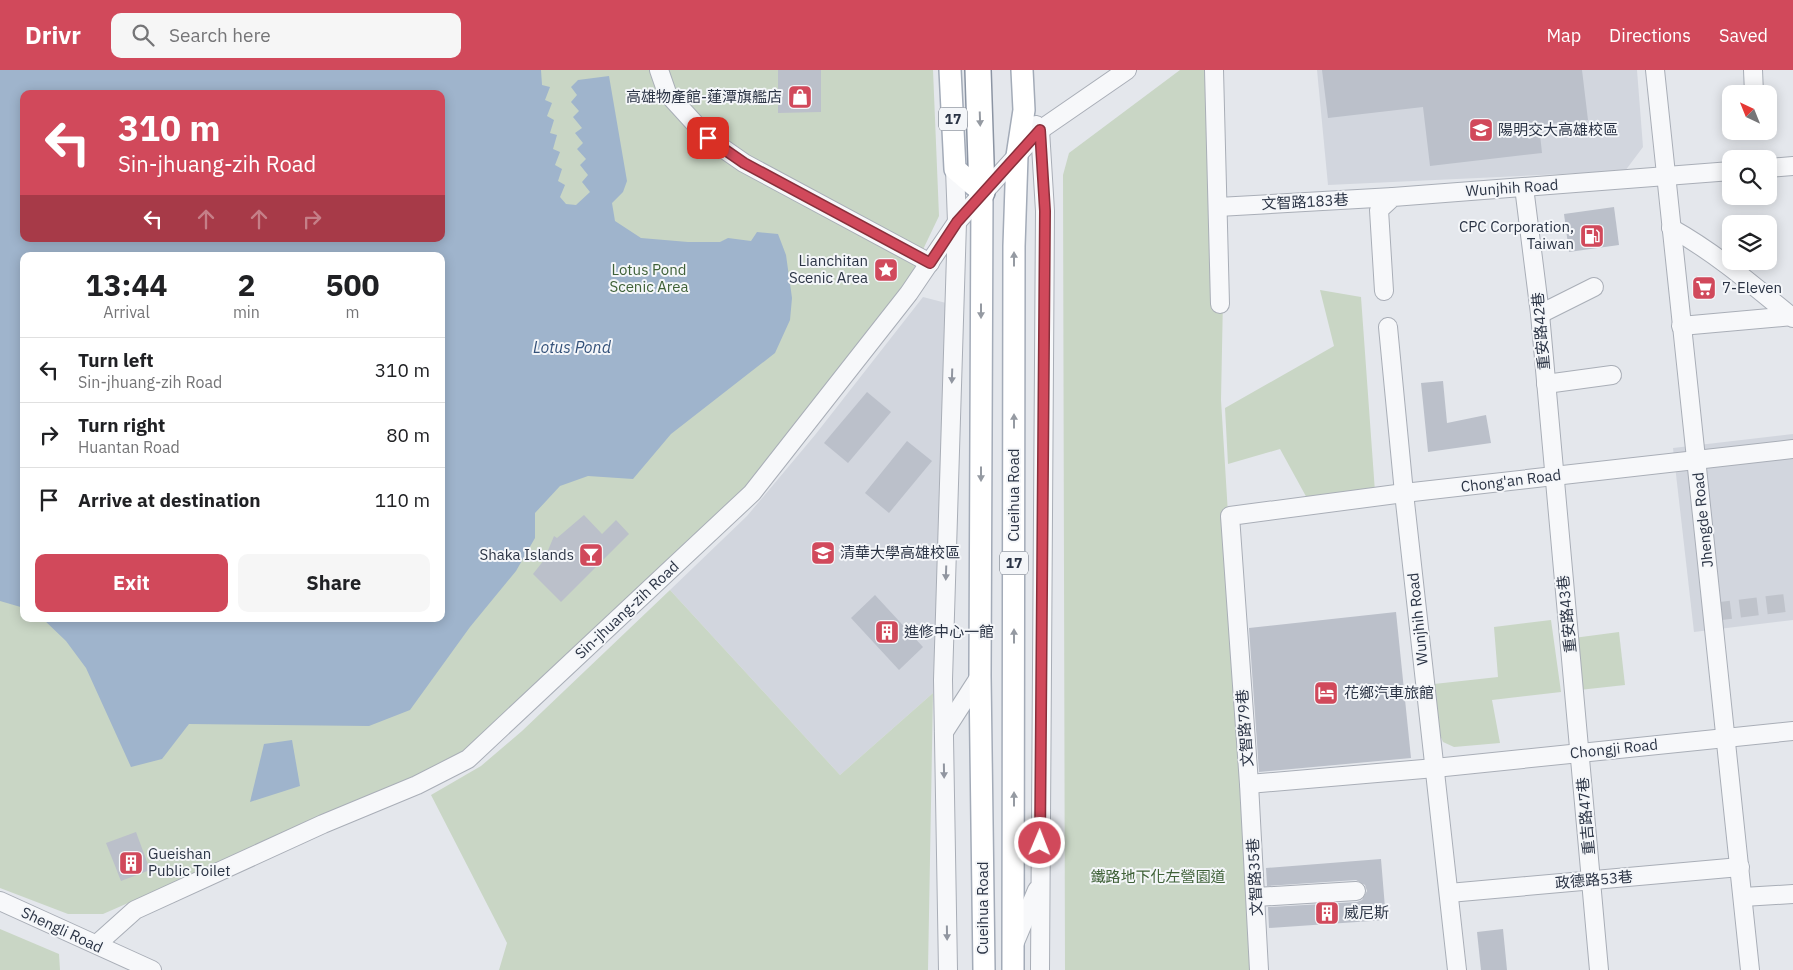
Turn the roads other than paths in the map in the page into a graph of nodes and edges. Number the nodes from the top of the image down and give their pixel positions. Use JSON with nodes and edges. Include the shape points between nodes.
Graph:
{"nodes":[{"id":1,"x":659,"y":70,"type":"edge"},
{"id":2,"x":950,"y":70,"type":"edge"},
{"id":3,"x":978,"y":70,"type":"edge"},
{"id":4,"x":1022,"y":70,"type":"edge"},
{"id":5,"x":1127,"y":70,"type":"edge"},
{"id":6,"x":1214,"y":70,"type":"edge"},
{"id":7,"x":1655,"y":70,"type":"edge"},
{"id":8,"x":1753,"y":70,"type":"edge"},
{"id":9,"x":1754,"y":85,"type":"edge"},
{"id":10,"x":1024,"y":110,"type":"junction"},
{"id":11,"x":1040,"y":130,"type":"junction"},
{"id":12,"x":1017,"y":156,"type":"junction"},
{"id":13,"x":1793,"y":166,"type":"edge"},
{"id":14,"x":1777,"y":167,"type":"edge"},
{"id":15,"x":955,"y":169,"type":"junction"},
{"id":16,"x":1722,"y":172,"type":"edge"},
{"id":17,"x":1666,"y":176,"type":"junction"},
{"id":18,"x":1524,"y":187,"type":"junction"},
{"id":19,"x":982,"y":192,"type":"junction"},
{"id":20,"x":1393,"y":197,"type":"junction"},
{"id":21,"x":1218,"y":207,"type":"junction"},
{"id":22,"x":957,"y":222,"type":"junction"},
{"id":23,"x":1671,"y":228,"type":"junction"},
{"id":24,"x":930,"y":263,"type":"junction"},
{"id":25,"x":1594,"y":287,"type":"dead end"},
{"id":26,"x":1384,"y":291,"type":"dead end"},
{"id":27,"x":1220,"y":304,"type":"dead end"},
{"id":28,"x":1540,"y":314,"type":"junction"},
{"id":29,"x":1792,"y":317,"type":"edge"},
{"id":30,"x":1681,"y":326,"type":"junction"},
{"id":31,"x":1388,"y":327,"type":"dead end"},
{"id":32,"x":1612,"y":375,"type":"dead end"},
{"id":33,"x":1546,"y":384,"type":"junction"},
{"id":34,"x":1793,"y":449,"type":"edge"},
{"id":35,"x":1696,"y":459,"type":"junction"},
{"id":36,"x":1554,"y":476,"type":"junction"},
{"id":37,"x":1404,"y":493,"type":"junction"},
{"id":38,"x":1230,"y":516,"type":"joint"},
{"id":39,"x":980,"y":676,"type":"junction"},
{"id":40,"x":943,"y":680,"type":"junction"},
{"id":41,"x":960,"y":705,"type":"junction"},
{"id":42,"x":1793,"y":731,"type":"edge"},
{"id":43,"x":943,"y":733,"type":"junction"},
{"id":44,"x":982,"y":734,"type":"junction"},
{"id":45,"x":1724,"y":738,"type":"junction"},
{"id":46,"x":1580,"y":752,"type":"junction"},
{"id":47,"x":1435,"y":768,"type":"junction"},
{"id":48,"x":1249,"y":784,"type":"junction"},
{"id":49,"x":1740,"y":867,"type":"junction"},
{"id":50,"x":1591,"y":880,"type":"junction"},
{"id":51,"x":1040,"y":882,"type":"junction"},
{"id":52,"x":1014,"y":887,"type":"junction"},
{"id":53,"x":1356,"y":891,"type":"dead end"},
{"id":54,"x":1449,"y":893,"type":"junction"},
{"id":55,"x":1793,"y":894,"type":"edge"},
{"id":56,"x":1256,"y":897,"type":"junction"},
{"id":57,"x":1743,"y":897,"type":"junction"},
{"id":58,"x":0,"y":901,"type":"edge"},
{"id":59,"x":1027,"y":913,"type":"junction"},
{"id":60,"x":1039,"y":939,"type":"junction"},
{"id":61,"x":96,"y":944,"type":"junction"},
{"id":62,"x":1014,"y":944,"type":"junction"},
{"id":63,"x":152,"y":970,"type":"edge"},
{"id":64,"x":948,"y":970,"type":"edge"},
{"id":65,"x":984,"y":970,"type":"edge"},
{"id":66,"x":1014,"y":970,"type":"edge"},
{"id":67,"x":1040,"y":970,"type":"edge"},
{"id":68,"x":1259,"y":970,"type":"edge"},
{"id":69,"x":1458,"y":970,"type":"edge"},
{"id":70,"x":1599,"y":970,"type":"edge"},
{"id":71,"x":1750,"y":970,"type":"edge"}],
"edges":[{"from":1,"to":24,"type":"street","via":[[667,93],[708,138],[744,163]]},
{"from":2,"to":15,"type":"main road","number":"17"},
{"from":3,"to":19,"type":"highway","one_way":true},
{"from":4,"to":10,"type":"main road","name":"Cueihua Road","number":"17"},
{"from":5,"to":11,"type":"street","name":"Sin-jhuang-zih Road"},
{"from":6,"to":21,"type":"street"},
{"from":7,"to":17,"type":"street","name":"Jhengde Road"},
{"from":8,"to":9,"type":"street"},
{"from":10,"to":11,"type":"street"},
{"from":10,"to":12,"type":"main road","name":"Cueihua Road","number":"17"},
{"from":11,"to":12,"type":"street","name":"Sin-jhuang-zih Road"},
{"from":11,"to":51,"type":"street","name":"Cueihua Road","via":[[1045,211]]},
{"from":12,"to":19,"type":"street","name":"Sin-jhuang-zih Road"},
{"from":52,"to":12,"type":"main road","name":"Cueihua Road","number":"17","one_way":true,"via":[[1014,246]]},
{"from":13,"to":14,"type":"street"},
{"from":15,"to":19,"type":"main road"},
{"from":15,"to":22,"type":"street"},
{"from":16,"to":17,"type":"street","name":"Wunjhih Road"},
{"from":17,"to":18,"type":"street","name":"Wunjhih Road"},
{"from":17,"to":23,"type":"street","name":"Jhengde Road"},
{"from":18,"to":20,"type":"street","name":"Wunjhih Road"},
{"from":18,"to":28,"type":"street","name":"重安路42巷"},
{"from":19,"to":22,"type":"street","name":"Sin-jhuang-zih Road"},
{"from":19,"to":39,"type":"main road","name":"Cueihua Road","number":"17","one_way":true},
{"from":20,"to":21,"type":"street","name":"文智路183巷"},
{"from":20,"to":26,"type":"street","via":[[1380,210]]},
{"from":21,"to":27,"type":"street"},
{"from":22,"to":24,"type":"street","name":"Sin-jhuang-zih Road"},
{"from":22,"to":40,"type":"street","one_way":true},
{"from":23,"to":29,"type":"street","via":[[1733,268]]},
{"from":23,"to":30,"type":"street","name":"Jhengde Road"},
{"from":24,"to":61,"type":"street","name":"Sin-jhuang-zih Road","via":[[752,493],[468,759],[417,785],[135,910]]},
{"from":25,"to":28,"type":"street"},
{"from":28,"to":33,"type":"street","name":"重安路42巷"},
{"from":29,"to":30,"type":"street"},
{"from":30,"to":35,"type":"street","name":"Jhengde Road"},
{"from":31,"to":37,"type":"street","name":"Wunjhih Road"},
{"from":32,"to":33,"type":"street"},
{"from":33,"to":36,"type":"street","name":"重安路42巷"},
{"from":34,"to":35,"type":"street","name":"Chong'an Road"},
{"from":35,"to":36,"type":"street","name":"Chong'an Road"},
{"from":35,"to":45,"type":"street","name":"Jhengde Road"},
{"from":36,"to":37,"type":"street","name":"Chong'an Road"},
{"from":36,"to":46,"type":"street","name":"重安路43巷"},
{"from":37,"to":38,"type":"street","name":"Chong'an Road"},
{"from":37,"to":47,"type":"street","name":"Wunjhih Road"},
{"from":38,"to":48,"type":"street","name":"文智路79巷"},
{"from":39,"to":41,"type":"street"},
{"from":39,"to":44,"type":"main road","name":"Cueihua Road","number":"17"},
{"from":40,"to":41,"type":"street"},
{"from":40,"to":43,"type":"street"},
{"from":41,"to":43,"type":"street"},
{"from":41,"to":44,"type":"street"},
{"from":42,"to":45,"type":"street","name":"Chongji Road"},
{"from":43,"to":64,"type":"street","one_way":true},
{"from":44,"to":65,"type":"main road","name":"Cueihua Road","number":"17"},
{"from":45,"to":46,"type":"street","name":"Chongji Road"},
{"from":45,"to":49,"type":"street","name":"Jhengde Road"},
{"from":46,"to":47,"type":"street","name":"Chongji Road"},
{"from":46,"to":50,"type":"street","name":"重吉路47巷"},
{"from":47,"to":48,"type":"street","name":"文智路79巷"},
{"from":47,"to":54,"type":"street","name":"Wunjhih Road"},
{"from":48,"to":56,"type":"street","name":"文智路35巷"},
{"from":49,"to":50,"type":"street","name":"政德路53巷"},
{"from":49,"to":57,"type":"street","name":"Jhengde Road"},
{"from":50,"to":54,"type":"street","name":"政德路53巷"},
{"from":50,"to":70,"type":"street","name":"重吉路47巷"},
{"from":51,"to":59,"type":"street"},
{"from":51,"to":60,"type":"street","name":"Cueihua Road"},
{"from":52,"to":59,"type":"street"},
{"from":52,"to":62,"type":"main road","name":"Cueihua Road","number":"17"},
{"from":53,"to":56,"type":"street"},
{"from":54,"to":69,"type":"street","name":"Wunjhih Road"},
{"from":55,"to":57,"type":"street"},
{"from":56,"to":68,"type":"street","name":"文智路35巷"},
{"from":57,"to":71,"type":"street","name":"Jhengde Road"},
{"from":58,"to":61,"type":"street","name":"Shengli Road"},
{"from":59,"to":60,"type":"street"},
{"from":59,"to":62,"type":"street"},
{"from":60,"to":67,"type":"street","name":"Cueihua Road"},
{"from":61,"to":63,"type":"street","name":"Shengli Road"},
{"from":62,"to":66,"type":"main road","name":"Cueihua Road","number":"17"}]}
